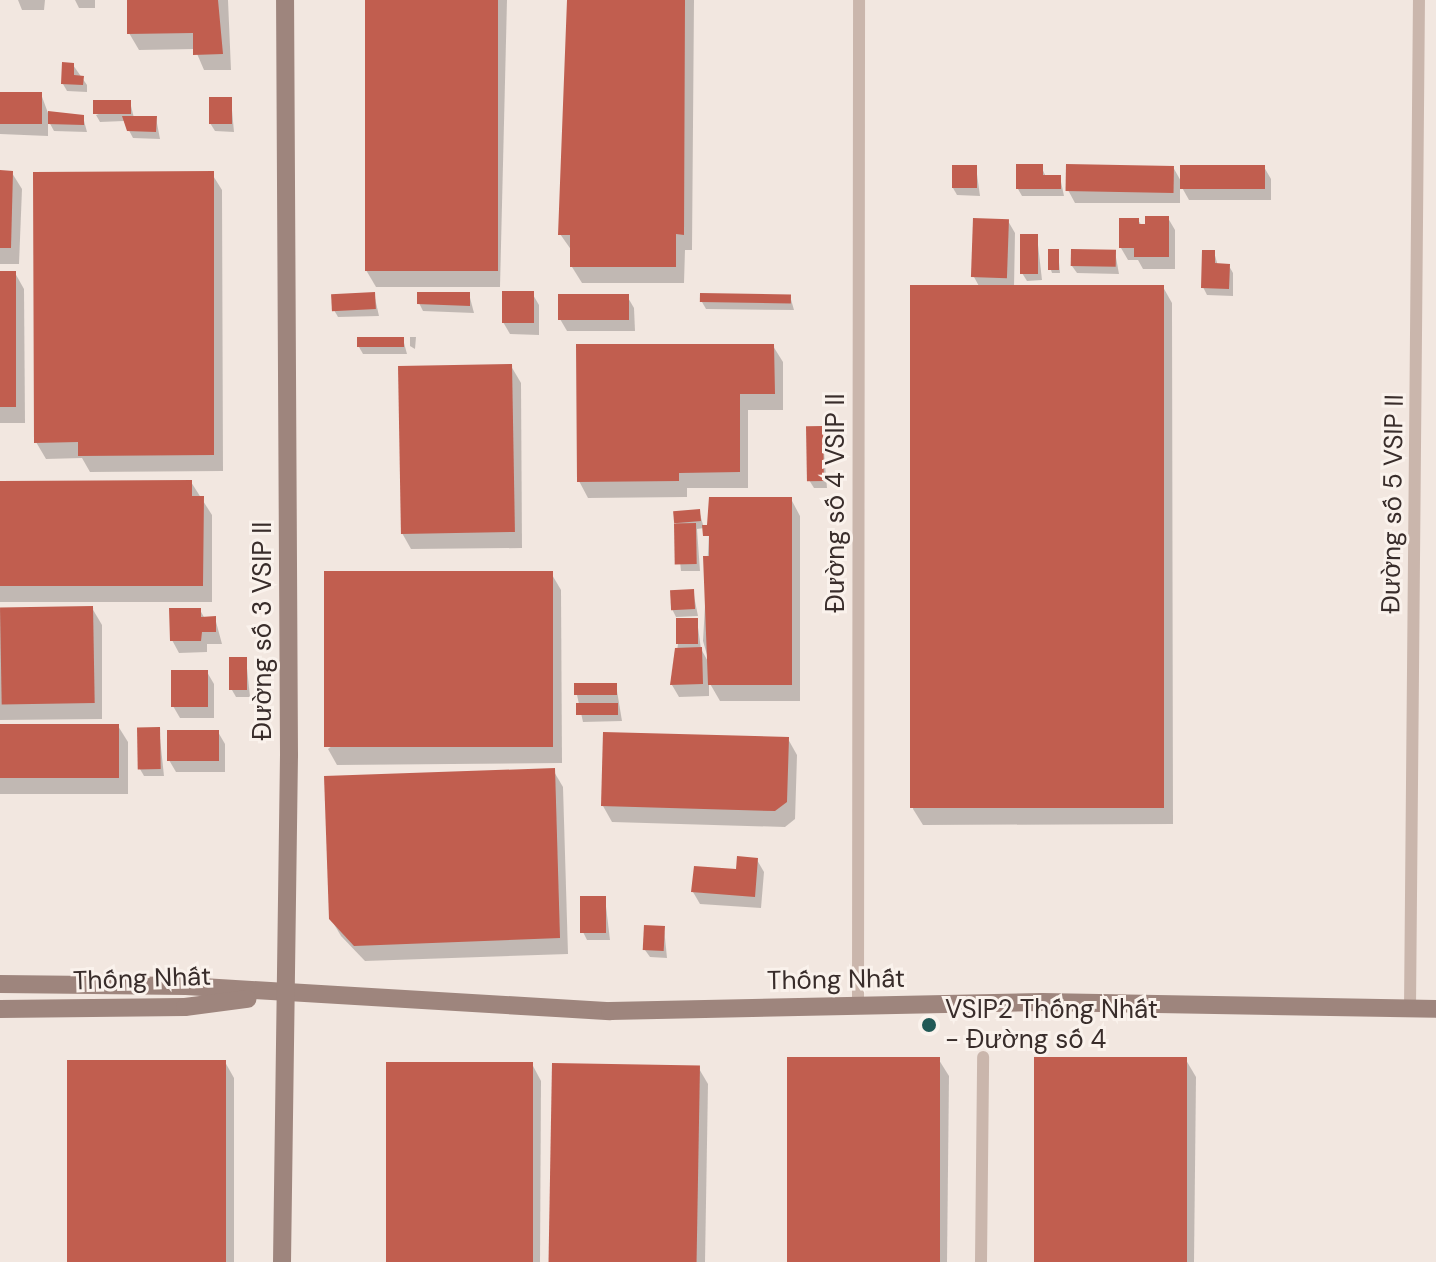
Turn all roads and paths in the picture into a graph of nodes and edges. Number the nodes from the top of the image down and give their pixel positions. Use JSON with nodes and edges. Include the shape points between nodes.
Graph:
{"nodes":[{"id":1,"x":285,"y":0,"type":"edge"},
{"id":2,"x":859,"y":0,"type":"edge"},
{"id":3,"x":1419,"y":0,"type":"edge"},
{"id":4,"x":0,"y":984,"type":"edge"},
{"id":5,"x":285,"y":995,"type":"junction"},
{"id":6,"x":858,"y":1006,"type":"junction"},
{"id":7,"x":1410,"y":1008,"type":"junction"},
{"id":8,"x":0,"y":1009,"type":"edge"},
{"id":9,"x":1436,"y":1009,"type":"edge"},
{"id":10,"x":983,"y":1057,"type":"dead end"},
{"id":11,"x":282,"y":1262,"type":"edge"},
{"id":12,"x":981,"y":1262,"type":"edge"}],
"edges":[{"from":1,"to":5,"type":"street","name":"Đường số 3 VSIP II"},
{"from":2,"to":6,"type":"street","name":"Đường số 4 VSIP II"},
{"from":3,"to":7,"type":"street","name":"Đường số 5 VSIP II"},
{"from":4,"to":5,"type":"street","name":"Thống Nhất","via":[[186,986]]},
{"from":5,"to":6,"type":"street","name":"Thống Nhất","via":[[610,1011]]},
{"from":5,"to":8,"type":"street","name":"Thống Nhất","via":[[185,1007]]},
{"from":5,"to":11,"type":"street","name":"Đường số 3 VSIP II"},
{"from":6,"to":7,"type":"street","name":"Thống Nhất","via":[[1042,1002]]},
{"from":7,"to":9,"type":"street","name":"Thống Nhất"},
{"from":10,"to":12,"type":"street"}]}
